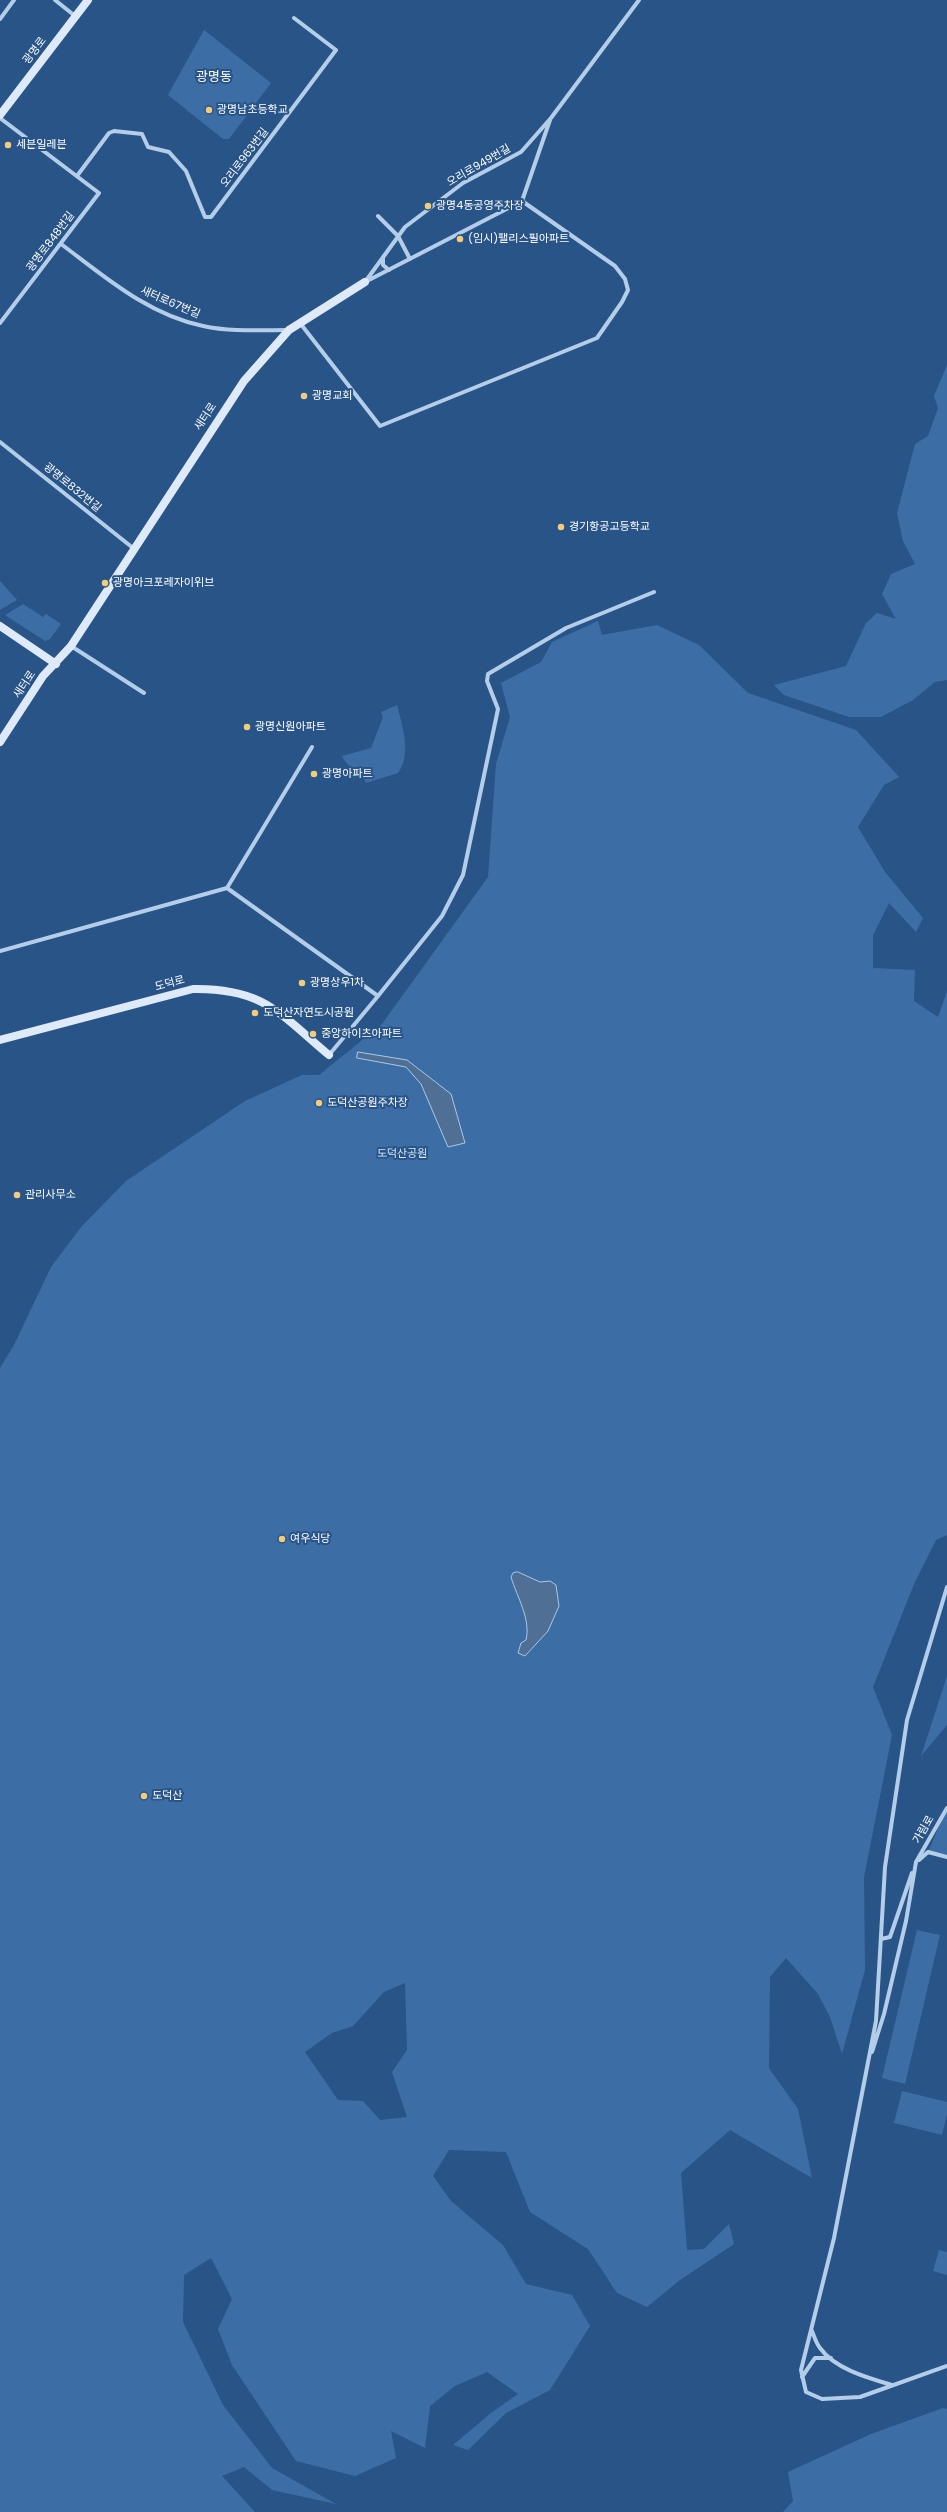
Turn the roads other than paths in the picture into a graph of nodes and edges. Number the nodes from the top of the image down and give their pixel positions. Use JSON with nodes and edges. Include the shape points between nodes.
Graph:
{"nodes":[{"id":1,"x":14,"y":0,"type":"edge"},
{"id":2,"x":55,"y":0,"type":"edge"},
{"id":3,"x":88,"y":0,"type":"edge"},
{"id":4,"x":639,"y":0,"type":"edge"},
{"id":5,"x":75,"y":16,"type":"junction"},
{"id":6,"x":294,"y":18,"type":"dead end"},
{"id":7,"x":0,"y":19,"type":"edge"},
{"id":8,"x":0,"y":115,"type":"edge"},
{"id":9,"x":0,"y":118,"type":"edge"},
{"id":10,"x":551,"y":118,"type":"junction"},
{"id":11,"x":77,"y":176,"type":"junction"},
{"id":12,"x":522,"y":201,"type":"junction"},
{"id":13,"x":378,"y":216,"type":"dead end"},
{"id":14,"x":398,"y":236,"type":"junction"},
{"id":15,"x":61,"y":244,"type":"junction"},
{"id":16,"x":383,"y":256,"type":"junction"},
{"id":17,"x":410,"y":259,"type":"junction"},
{"id":18,"x":388,"y":270,"type":"junction"},
{"id":19,"x":365,"y":282,"type":"junction"},
{"id":20,"x":0,"y":323,"type":"edge"},
{"id":21,"x":300,"y":323,"type":"junction"},
{"id":22,"x":290,"y":330,"type":"junction"},
{"id":23,"x":0,"y":442,"type":"edge"},
{"id":24,"x":133,"y":548,"type":"junction"},
{"id":25,"x":654,"y":592,"type":"dead end"},
{"id":26,"x":0,"y":626,"type":"edge"},
{"id":27,"x":71,"y":646,"type":"junction"},
{"id":28,"x":56,"y":664,"type":"junction"},
{"id":29,"x":144,"y":693,"type":"dead end"},
{"id":30,"x":0,"y":742,"type":"edge"},
{"id":31,"x":312,"y":747,"type":"dead end"},
{"id":32,"x":227,"y":888,"type":"junction"},
{"id":33,"x":0,"y":951,"type":"edge"},
{"id":34,"x":378,"y":996,"type":"junction"},
{"id":35,"x":0,"y":1040,"type":"edge"},
{"id":36,"x":328,"y":1055,"type":"joint"},
{"id":37,"x":947,"y":1587,"type":"edge"},
{"id":38,"x":947,"y":1808,"type":"edge"},
{"id":39,"x":947,"y":1857,"type":"edge"},
{"id":40,"x":916,"y":1862,"type":"junction"},
{"id":41,"x":881,"y":1939,"type":"junction"},
{"id":42,"x":867,"y":2067,"type":"junction"},
{"id":43,"x":812,"y":2330,"type":"junction"},
{"id":44,"x":832,"y":2358,"type":"junction"},
{"id":45,"x":947,"y":2366,"type":"edge"},
{"id":46,"x":802,"y":2378,"type":"junction"},
{"id":47,"x":892,"y":2385,"type":"junction"}],
"edges":[{"from":1,"to":7,"type":"street"},
{"from":2,"to":5,"type":"street"},
{"from":3,"to":5,"type":"street","name":"광명로"},
{"from":4,"to":10,"type":"street","name":"오리로949번길"},
{"from":5,"to":8,"type":"street","name":"광명로"},
{"from":6,"to":11,"type":"street","name":"오리로963번길","via":[[336,50],[211,217],[205,217],[186,171],[168,152],[148,147],[142,134],[114,131],[109,133]]},
{"from":9,"to":11,"type":"street","name":"광명로848번길"},
{"from":10,"to":12,"type":"street"},
{"from":10,"to":14,"type":"street","name":"오리로949번길","via":[[521,152],[463,182],[405,227]]},
{"from":11,"to":15,"type":"street","name":"광명로848번길","via":[[99,193]]},
{"from":12,"to":17,"type":"street","name":"새터로"},
{"from":12,"to":21,"type":"street","via":[[615,266],[625,279],[628,290],[597,338],[380,426]]},
{"from":13,"to":14,"type":"street"},
{"from":14,"to":16,"type":"street","name":"오리로949번길"},
{"from":14,"to":17,"type":"street"},
{"from":15,"to":20,"type":"street","name":"광명로848번길"},
{"from":15,"to":22,"type":"street","name":"새터로67번길","via":[[125,292],[167,313],[203,326],[239,330]]},
{"from":16,"to":18,"type":"street","via":[[383,265]]},
{"from":16,"to":19,"type":"street","name":"오리로949번길"},
{"from":17,"to":18,"type":"street","name":"새터로"},
{"from":18,"to":19,"type":"street","name":"새터로"},
{"from":19,"to":21,"type":"street","name":"새터로"},
{"from":21,"to":22,"type":"street","name":"새터로"},
{"from":22,"to":24,"type":"street","name":"새터로","via":[[244,381]]},
{"from":23,"to":24,"type":"street","name":"광명로832번길"},
{"from":24,"to":27,"type":"street","name":"새터로"},
{"from":25,"to":34,"type":"street","via":[[566,628],[488,674],[487,681],[498,709],[464,875],[442,916]]},
{"from":26,"to":28,"type":"street"},
{"from":27,"to":28,"type":"street","name":"새터로"},
{"from":27,"to":29,"type":"street"},
{"from":28,"to":30,"type":"street","name":"새터로","via":[[43,676]]},
{"from":31,"to":32,"type":"street"},
{"from":32,"to":33,"type":"street"},
{"from":32,"to":34,"type":"street"},
{"from":34,"to":36,"type":"street"},
{"from":35,"to":36,"type":"street","name":"도덕로","via":[[193,989],[220,989],[251,996],[276,1010]]},
{"from":37,"to":41,"type":"street","via":[[907,1720],[885,1867]]},
{"from":38,"to":40,"type":"street","name":"가림로"},
{"from":39,"to":40,"type":"street","via":[[928,1852]]},
{"from":40,"to":41,"type":"street","via":[[890,1937]]},
{"from":40,"to":42,"type":"street","via":[[906,1921],[884,2014]]},
{"from":41,"to":42,"type":"street","via":[[876,2021]]},
{"from":42,"to":43,"type":"street","via":[[834,2238]]},
{"from":43,"to":44,"type":"street","via":[[820,2348]]},
{"from":43,"to":46,"type":"street","via":[[801,2370]]},
{"from":44,"to":46,"type":"street","via":[[815,2358]]},
{"from":44,"to":47,"type":"street","via":[[858,2376]]},
{"from":45,"to":47,"type":"street"},
{"from":46,"to":47,"type":"street","via":[[806,2392],[822,2399],[860,2397]]}]}
